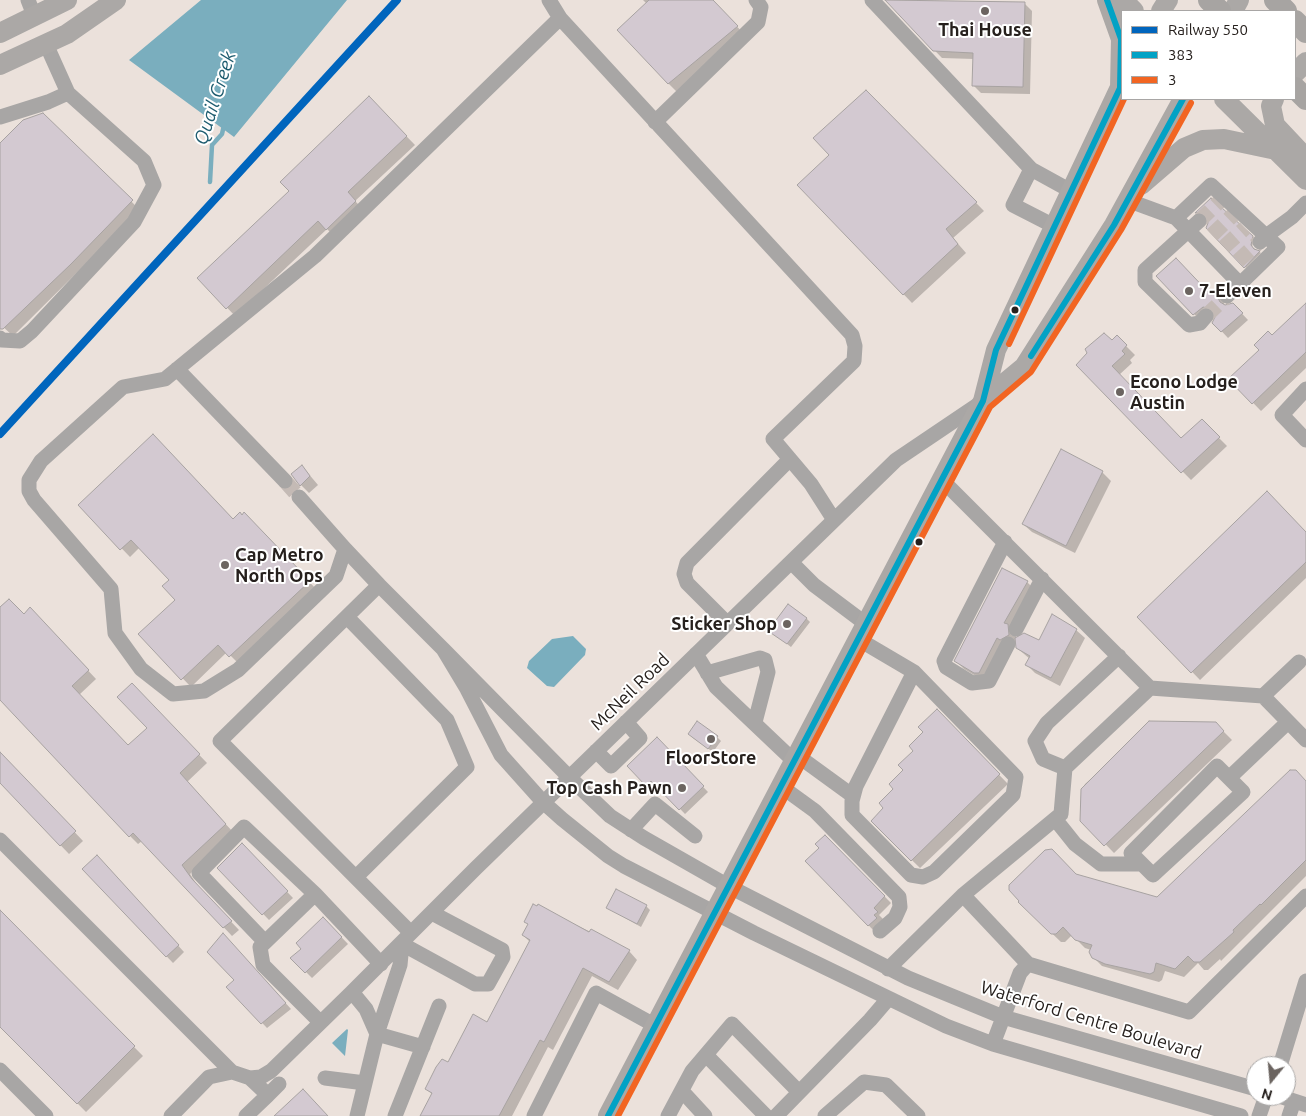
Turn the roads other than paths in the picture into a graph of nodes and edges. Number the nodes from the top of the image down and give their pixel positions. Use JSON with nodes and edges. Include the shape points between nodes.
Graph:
{"nodes":[{"id":1,"x":67,"y":0,"type":"edge"},
{"id":2,"x":116,"y":0,"type":"edge"},
{"id":3,"x":549,"y":0,"type":"edge"},
{"id":4,"x":756,"y":0,"type":"edge"},
{"id":5,"x":872,"y":0,"type":"edge"},
{"id":6,"x":1106,"y":0,"type":"edge"},
{"id":7,"x":1123,"y":0,"type":"edge"},
{"id":8,"x":1209,"y":0,"type":"edge"},
{"id":9,"x":1275,"y":0,"type":"edge"},
{"id":10,"x":32,"y":9,"type":"edge"},
{"id":11,"x":1133,"y":10,"type":"edge"},
{"id":12,"x":1219,"y":10,"type":"edge"},
{"id":13,"x":1285,"y":10,"type":"edge"},
{"id":14,"x":560,"y":18,"type":"junction"},
{"id":15,"x":1296,"y":22,"type":"edge"},
{"id":16,"x":1306,"y":32,"type":"edge"},
{"id":17,"x":0,"y":33,"type":"edge"},
{"id":18,"x":46,"y":44,"type":"junction"},
{"id":19,"x":1306,"y":62,"type":"edge"},
{"id":20,"x":0,"y":65,"type":"edge"},
{"id":21,"x":1296,"y":73,"type":"edge"},
{"id":22,"x":1121,"y":86,"type":"edge"},
{"id":23,"x":1296,"y":89,"type":"edge"},
{"id":24,"x":68,"y":93,"type":"junction"},
{"id":25,"x":1306,"y":99,"type":"edge"},
{"id":26,"x":1182,"y":100,"type":"edge"},
{"id":27,"x":1225,"y":100,"type":"edge"},
{"id":28,"x":1274,"y":100,"type":"edge"},
{"id":29,"x":0,"y":117,"type":"edge"},
{"id":30,"x":655,"y":122,"type":"junction"},
{"id":31,"x":1276,"y":150,"type":"junction"},
{"id":32,"x":1306,"y":158,"type":"edge"},
{"id":33,"x":1031,"y":169,"type":"junction"},
{"id":34,"x":1306,"y":180,"type":"edge"},
{"id":35,"x":1071,"y":190,"type":"junction"},
{"id":36,"x":1129,"y":197,"type":"junction"},
{"id":37,"x":1306,"y":203,"type":"edge"},
{"id":38,"x":1176,"y":218,"type":"junction"},
{"id":39,"x":1199,"y":221,"type":"tunnel mouth"},
{"id":40,"x":1054,"y":226,"type":"junction"},
{"id":41,"x":1187,"y":232,"type":"junction"},
{"id":42,"x":1263,"y":239,"type":"junction"},
{"id":43,"x":1240,"y":284,"type":"junction"},
{"id":44,"x":1227,"y":296,"type":"tunnel mouth"},
{"id":45,"x":1206,"y":316,"type":"tunnel mouth"},
{"id":46,"x":0,"y":338,"type":"edge"},
{"id":47,"x":177,"y":369,"type":"junction"},
{"id":48,"x":1306,"y":389,"type":"edge"},
{"id":49,"x":983,"y":401,"type":"junction"},
{"id":50,"x":1306,"y":440,"type":"edge"},
{"id":51,"x":790,"y":459,"type":"junction"},
{"id":52,"x":942,"y":479,"type":"junction"},
{"id":53,"x":285,"y":482,"type":"tunnel mouth"},
{"id":54,"x":299,"y":497,"type":"tunnel mouth"},
{"id":55,"x":834,"y":520,"type":"junction"},
{"id":56,"x":1005,"y":542,"type":"junction"},
{"id":57,"x":345,"y":549,"type":"junction"},
{"id":58,"x":791,"y":562,"type":"junction"},
{"id":59,"x":1042,"y":579,"type":"junction"},
{"id":60,"x":379,"y":585,"type":"junction"},
{"id":61,"x":347,"y":617,"type":"junction"},
{"id":62,"x":727,"y":624,"type":"junction"},
{"id":63,"x":1016,"y":629,"type":"dead end"},
{"id":64,"x":862,"y":632,"type":"junction"},
{"id":65,"x":1008,"y":644,"type":"dead end"},
{"id":66,"x":443,"y":649,"type":"junction"},
{"id":67,"x":696,"y":654,"type":"junction"},
{"id":68,"x":1119,"y":656,"type":"junction"},
{"id":69,"x":1304,"y":662,"type":"edge"},
{"id":70,"x":914,"y":672,"type":"junction"},
{"id":71,"x":707,"y":673,"type":"junction"},
{"id":72,"x":1150,"y":688,"type":"junction"},
{"id":73,"x":1263,"y":696,"type":"junction"},
{"id":74,"x":626,"y":722,"type":"junction"},
{"id":75,"x":754,"y":722,"type":"junction"},
{"id":76,"x":1288,"y":722,"type":"junction"},
{"id":77,"x":1306,"y":740,"type":"edge"},
{"id":78,"x":596,"y":751,"type":"junction"},
{"id":79,"x":796,"y":759,"type":"junction"},
{"id":80,"x":1065,"y":768,"type":"junction"},
{"id":81,"x":569,"y":777,"type":"junction"},
{"id":82,"x":1229,"y":778,"type":"junction"},
{"id":83,"x":782,"y":787,"type":"junction"},
{"id":84,"x":853,"y":796,"type":"junction"},
{"id":85,"x":543,"y":802,"type":"junction"},
{"id":86,"x":1055,"y":819,"type":"junction"},
{"id":87,"x":630,"y":830,"type":"junction"},
{"id":88,"x":695,"y":836,"type":"dead end"},
{"id":89,"x":0,"y":840,"type":"edge"},
{"id":90,"x":1141,"y":864,"type":"junction"},
{"id":91,"x":356,"y":878,"type":"junction"},
{"id":92,"x":730,"y":887,"type":"junction"},
{"id":93,"x":315,"y":894,"type":"junction"},
{"id":94,"x":963,"y":895,"type":"junction"},
{"id":95,"x":1306,"y":896,"type":"edge"},
{"id":96,"x":432,"y":913,"type":"junction"},
{"id":97,"x":716,"y":913,"type":"junction"},
{"id":98,"x":880,"y":931,"type":"dead end"},
{"id":99,"x":407,"y":938,"type":"junction"},
{"id":100,"x":265,"y":942,"type":"junction"},
{"id":101,"x":381,"y":964,"type":"junction"},
{"id":102,"x":1028,"y":964,"type":"junction"},
{"id":103,"x":888,"y":969,"type":"junction"},
{"id":104,"x":1306,"y":981,"type":"edge"},
{"id":105,"x":352,"y":992,"type":"junction"},
{"id":106,"x":888,"y":999,"type":"junction"},
{"id":107,"x":439,"y":1006,"type":"dead end"},
{"id":108,"x":1003,"y":1017,"type":"junction"},
{"id":109,"x":320,"y":1022,"type":"junction"},
{"id":110,"x":656,"y":1026,"type":"junction"},
{"id":111,"x":377,"y":1034,"type":"junction"},
{"id":112,"x":993,"y":1044,"type":"junction"},
{"id":113,"x":423,"y":1047,"type":"junction"},
{"id":114,"x":706,"y":1055,"type":"junction"},
{"id":115,"x":1283,"y":1056,"type":"edge"},
{"id":116,"x":0,"y":1070,"type":"edge"},
{"id":117,"x":232,"y":1072,"type":"junction"},
{"id":118,"x":325,"y":1078,"type":"dead end"},
{"id":119,"x":272,"y":1083,"type":"junction"},
{"id":120,"x":365,"y":1083,"type":"junction"},
{"id":121,"x":1246,"y":1086,"type":"edge"},
{"id":122,"x":682,"y":1091,"type":"junction"},
{"id":123,"x":799,"y":1092,"type":"junction"},
{"id":124,"x":1300,"y":1103,"type":"edge"},
{"id":125,"x":46,"y":1116,"type":"edge"},
{"id":126,"x":171,"y":1116,"type":"edge"},
{"id":127,"x":246,"y":1116,"type":"edge"},
{"id":128,"x":357,"y":1116,"type":"edge"},
{"id":129,"x":394,"y":1116,"type":"edge"},
{"id":130,"x":534,"y":1116,"type":"edge"},
{"id":131,"x":608,"y":1116,"type":"edge"},
{"id":132,"x":668,"y":1116,"type":"edge"},
{"id":133,"x":705,"y":1116,"type":"edge"},
{"id":134,"x":766,"y":1116,"type":"edge"},
{"id":135,"x":776,"y":1116,"type":"edge"},
{"id":136,"x":825,"y":1116,"type":"edge"},
{"id":137,"x":918,"y":1116,"type":"edge"},
{"id":138,"x":1241,"y":1116,"type":"edge"},
{"id":139,"x":1289,"y":1116,"type":"edge"}],
"edges":[{"from":1,"to":10,"type":"main road"},
{"from":2,"to":18,"type":"main road","via":[[67,34]]},
{"from":3,"to":14,"type":"street"},
{"from":4,"to":30,"type":"street","via":[[761,7],[758,22]]},
{"from":5,"to":33,"type":"street"},
{"from":6,"to":22,"type":"main road","via":[[1121,39]]},
{"from":7,"to":11,"type":"main road"},
{"from":8,"to":12,"type":"highway"},
{"from":9,"to":13,"type":"highway"},
{"from":10,"to":17,"type":"main road"},
{"from":10,"to":18,"type":"main road"},
{"from":14,"to":30,"type":"street"},
{"from":14,"to":47,"type":"street","via":[[315,256]]},
{"from":15,"to":16,"type":"highway"},
{"from":18,"to":20,"type":"main road"},
{"from":18,"to":24,"type":"street"},
{"from":19,"to":21,"type":"main road"},
{"from":22,"to":35,"type":"main road"},
{"from":23,"to":25,"type":"highway"},
{"from":24,"to":29,"type":"street"},
{"from":24,"to":46,"type":"street","via":[[144,160],[154,185],[134,222],[32,331],[20,341]]},
{"from":26,"to":36,"type":"main road"},
{"from":27,"to":31,"type":"main road"},
{"from":28,"to":32,"type":"main road","via":[[1271,106],[1275,125]]},
{"from":30,"to":51,"type":"street","via":[[852,335],[854,361],[773,439]]},
{"from":31,"to":34,"type":"main road"},
{"from":31,"to":36,"type":"main road","via":[[1224,139],[1203,140],[1184,148]]},
{"from":33,"to":35,"type":"street"},
{"from":33,"to":40,"type":"street","via":[[1013,204]]},
{"from":35,"to":40,"type":"main road"},
{"from":36,"to":38,"type":"street"},
{"from":36,"to":49,"type":"main road","via":[[1024,367]]},
{"from":37,"to":42,"type":"street"},
{"from":38,"to":41,"type":"street"},
{"from":38,"to":42,"type":"street","via":[[1211,185]]},
{"from":39,"to":41,"type":"street"},
{"from":40,"to":49,"type":"main road","via":[[996,350]]},
{"from":41,"to":43,"type":"street","via":[[1207,240],[1233,266]]},
{"from":41,"to":45,"type":"street","via":[[1145,270],[1145,282],[1189,325],[1200,323]]},
{"from":42,"to":43,"type":"street","via":[[1278,247]]},
{"from":43,"to":44,"type":"street"},
{"from":47,"to":53,"type":"street"},
{"from":47,"to":57,"type":"street","via":[[165,379],[123,387],[41,461],[29,480],[34,500],[111,589],[115,633],[141,669],[173,694],[204,691],[238,670],[336,576]]},
{"from":48,"to":50,"type":"street","via":[[1282,415]]},
{"from":49,"to":52,"type":"main road"},
{"from":49,"to":55,"type":"street","name":"McNeil Road","via":[[896,460]]},
{"from":51,"to":55,"type":"street","via":[[812,484]]},
{"from":51,"to":62,"type":"street","via":[[687,563],[684,574],[687,583]]},
{"from":52,"to":56,"type":"street"},
{"from":52,"to":64,"type":"main road"},
{"from":54,"to":57,"type":"street"},
{"from":55,"to":58,"type":"street","name":"McNeil Road"},
{"from":56,"to":59,"type":"street"},
{"from":56,"to":65,"type":"street","via":[[944,660],[946,667],[972,683],[988,681]]},
{"from":57,"to":60,"type":"street"},
{"from":58,"to":62,"type":"street","name":"McNeil Road"},
{"from":58,"to":64,"type":"street"},
{"from":59,"to":63,"type":"street"},
{"from":59,"to":68,"type":"street"},
{"from":60,"to":61,"type":"street"},
{"from":60,"to":66,"type":"street"},
{"from":61,"to":91,"type":"street","via":[[447,720],[467,767]]},
{"from":61,"to":91,"type":"street","via":[[220,741]]},
{"from":62,"to":67,"type":"street","name":"McNeil Road"},
{"from":64,"to":70,"type":"street"},
{"from":64,"to":79,"type":"main road"},
{"from":66,"to":81,"type":"street","name":"Waterford Centre Boulevard"},
{"from":66,"to":85,"type":"street","via":[[502,755]]},
{"from":67,"to":71,"type":"street"},
{"from":67,"to":74,"type":"street","name":"McNeil Road"},
{"from":68,"to":72,"type":"street"},
{"from":68,"to":80,"type":"street","via":[[1046,723],[1035,740],[1043,759]]},
{"from":69,"to":73,"type":"street"},
{"from":70,"to":84,"type":"street"},
{"from":70,"to":84,"type":"street","via":[[1016,776],[1014,795],[934,872],[923,877],[911,875],[852,815]]},
{"from":71,"to":75,"type":"street","via":[[716,687]]},
{"from":71,"to":75,"type":"street","via":[[760,658],[765,660],[768,672]]},
{"from":72,"to":73,"type":"street"},
{"from":72,"to":80,"type":"street"},
{"from":73,"to":76,"type":"street"},
{"from":74,"to":78,"type":"street","name":"McNeil Road"},
{"from":74,"to":78,"type":"street","via":[[640,738],[611,766]]},
{"from":75,"to":79,"type":"street"},
{"from":76,"to":77,"type":"street"},
{"from":76,"to":82,"type":"street"},
{"from":78,"to":81,"type":"street","name":"McNeil Road"},
{"from":79,"to":83,"type":"main road"},
{"from":79,"to":84,"type":"street"},
{"from":80,"to":86,"type":"street","via":[[1061,814]]},
{"from":81,"to":85,"type":"street","name":"McNeil Road"},
{"from":81,"to":87,"type":"street","name":"Waterford Centre Boulevard","via":[[610,816]]},
{"from":82,"to":90,"type":"street","via":[[1217,766],[1131,853]]},
{"from":82,"to":90,"type":"street","via":[[1243,792],[1152,875]]},
{"from":83,"to":92,"type":"main road"},
{"from":83,"to":98,"type":"street","via":[[815,811],[899,897],[900,907],[895,918]]},
{"from":85,"to":96,"type":"street","name":"McNeil Road"},
{"from":85,"to":97,"type":"street","via":[[608,856]]},
{"from":86,"to":90,"type":"street","via":[[1075,844],[1101,864]]},
{"from":86,"to":94,"type":"street"},
{"from":87,"to":88,"type":"street","via":[[655,804]]},
{"from":87,"to":92,"type":"street","name":"Waterford Centre Boulevard"},
{"from":89,"to":117,"type":"street"},
{"from":91,"to":99,"type":"street"},
{"from":92,"to":97,"type":"main road"},
{"from":92,"to":103,"type":"street","name":"Waterford Centre Boulevard"},
{"from":93,"to":100,"type":"street"},
{"from":93,"to":100,"type":"street","via":[[244,827],[199,873]]},
{"from":93,"to":101,"type":"street"},
{"from":94,"to":102,"type":"street"},
{"from":94,"to":103,"type":"street"},
{"from":95,"to":102,"type":"street","via":[[1189,1012]]},
{"from":96,"to":99,"type":"street","name":"McNeil Road"},
{"from":96,"to":99,"type":"street","via":[[502,950],[504,957],[488,984],[475,984]]},
{"from":97,"to":106,"type":"street"},
{"from":97,"to":110,"type":"main road"},
{"from":99,"to":101,"type":"street","name":"McNeil Road"},
{"from":99,"to":111,"type":"street"},
{"from":100,"to":109,"type":"street","via":[[260,947],[263,965]]},
{"from":101,"to":105,"type":"street","name":"McNeil Road"},
{"from":102,"to":108,"type":"street","via":[[1020,973]]},
{"from":103,"to":108,"type":"street","name":"Waterford Centre Boulevard"},
{"from":104,"to":115,"type":"street"},
{"from":105,"to":109,"type":"street","name":"McNeil Road"},
{"from":105,"to":111,"type":"street","via":[[366,1009]]},
{"from":106,"to":112,"type":"street"},
{"from":106,"to":123,"type":"street"},
{"from":107,"to":113,"type":"street"},
{"from":108,"to":112,"type":"street"},
{"from":108,"to":121,"type":"street","name":"Waterford Centre Boulevard"},
{"from":109,"to":119,"type":"street","name":"McNeil Road"},
{"from":110,"to":130,"type":"street","via":[[596,993]]},
{"from":110,"to":131,"type":"main road"},
{"from":111,"to":113,"type":"street"},
{"from":111,"to":120,"type":"street"},
{"from":112,"to":138,"type":"street"},
{"from":113,"to":129,"type":"street"},
{"from":114,"to":122,"type":"street","via":[[692,1071]]},
{"from":114,"to":123,"type":"street","via":[[732,1024]]},
{"from":114,"to":134,"type":"street"},
{"from":116,"to":125,"type":"street"},
{"from":117,"to":119,"type":"street","via":[[250,1078],[261,1077]]},
{"from":117,"to":126,"type":"street","via":[[210,1077]]},
{"from":118,"to":120,"type":"street"},
{"from":119,"to":127,"type":"street","name":"McNeil Road"},
{"from":120,"to":128,"type":"street"},
{"from":122,"to":132,"type":"street"},
{"from":122,"to":133,"type":"street"},
{"from":123,"to":135,"type":"street"},
{"from":124,"to":139,"type":"street"},
{"from":136,"to":137,"type":"street","via":[[864,1082],[886,1085]]}]}
